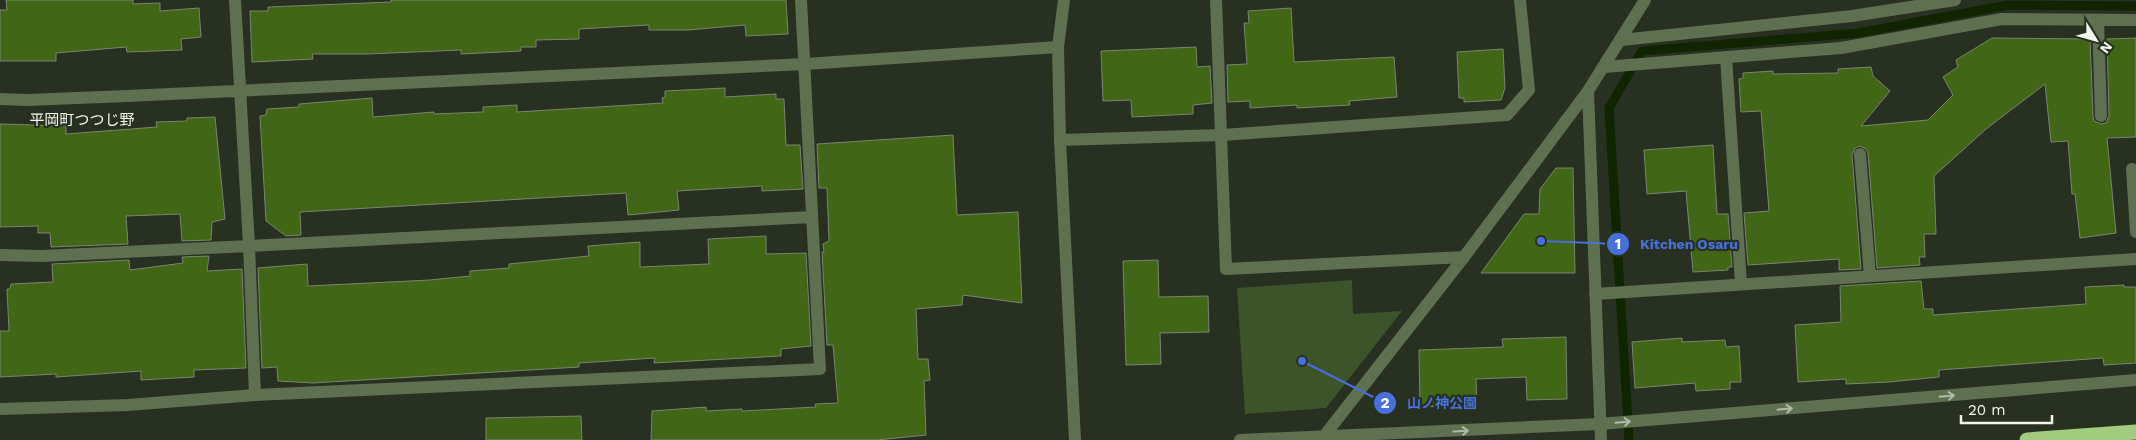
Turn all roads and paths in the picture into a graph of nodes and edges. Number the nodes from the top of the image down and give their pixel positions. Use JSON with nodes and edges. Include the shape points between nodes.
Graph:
{"nodes":[{"id":1,"x":235,"y":0,"type":"edge"},
{"id":2,"x":801,"y":0,"type":"edge"},
{"id":3,"x":1064,"y":0,"type":"edge"},
{"id":4,"x":1216,"y":0,"type":"edge"},
{"id":5,"x":1520,"y":0,"type":"edge"},
{"id":6,"x":1645,"y":0,"type":"edge"},
{"id":7,"x":1955,"y":0,"type":"edge"},
{"id":8,"x":2098,"y":20,"type":"junction"},
{"id":9,"x":2136,"y":20,"type":"edge"},
{"id":10,"x":1621,"y":40,"type":"junction"},
{"id":11,"x":1058,"y":46,"type":"junction"},
{"id":12,"x":1726,"y":57,"type":"junction"},
{"id":13,"x":805,"y":64,"type":"junction"},
{"id":14,"x":1604,"y":67,"type":"junction"},
{"id":15,"x":240,"y":90,"type":"junction"},
{"id":16,"x":1588,"y":92,"type":"junction"},
{"id":17,"x":0,"y":99,"type":"edge"},
{"id":18,"x":2101,"y":116,"type":"dead end"},
{"id":19,"x":1222,"y":135,"type":"junction"},
{"id":20,"x":1060,"y":140,"type":"junction"},
{"id":21,"x":1860,"y":154,"type":"dead end"},
{"id":22,"x":2132,"y":169,"type":"dead end"},
{"id":23,"x":812,"y":217,"type":"junction"},
{"id":24,"x":2136,"y":232,"type":"edge"},
{"id":25,"x":249,"y":246,"type":"junction"},
{"id":26,"x":0,"y":255,"type":"edge"},
{"id":27,"x":1464,"y":257,"type":"junction"},
{"id":28,"x":2136,"y":259,"type":"edge"},
{"id":29,"x":1870,"y":276,"type":"junction"},
{"id":30,"x":1741,"y":284,"type":"junction"},
{"id":31,"x":1595,"y":294,"type":"junction"},
{"id":32,"x":2136,"y":380,"type":"edge"},
{"id":33,"x":255,"y":395,"type":"junction"},
{"id":34,"x":0,"y":409,"type":"edge"},
{"id":35,"x":1599,"y":424,"type":"junction"},
{"id":36,"x":2136,"y":431,"type":"edge"},
{"id":37,"x":1323,"y":438,"type":"edge"},
{"id":38,"x":1075,"y":440,"type":"edge"},
{"id":39,"x":1240,"y":440,"type":"edge"},
{"id":40,"x":1600,"y":440,"type":"edge"},
{"id":41,"x":2027,"y":440,"type":"edge"}],
"edges":[{"from":1,"to":15,"type":"street"},
{"from":2,"to":13,"type":"street"},
{"from":3,"to":11,"type":"street"},
{"from":4,"to":19,"type":"street"},
{"from":5,"to":19,"type":"street","via":[[1528,90],[1508,115]]},
{"from":6,"to":10,"type":"street"},
{"from":7,"to":10,"type":"street","via":[[1852,16]]},
{"from":8,"to":9,"type":"street"},
{"from":8,"to":12,"type":"street","via":[[2002,19],[1841,48]]},
{"from":8,"to":18,"type":"street"},
{"from":10,"to":14,"type":"street"},
{"from":11,"to":13,"type":"street"},
{"from":11,"to":20,"type":"street"},
{"from":12,"to":14,"type":"street"},
{"from":12,"to":30,"type":"street"},
{"from":13,"to":15,"type":"street"},
{"from":13,"to":23,"type":"street"},
{"from":14,"to":16,"type":"street"},
{"from":15,"to":17,"type":"street"},
{"from":15,"to":25,"type":"street"},
{"from":16,"to":27,"type":"street"},
{"from":16,"to":31,"type":"street"},
{"from":19,"to":20,"type":"street"},
{"from":19,"to":27,"type":"street","via":[[1226,269]]},
{"from":20,"to":38,"type":"street"},
{"from":21,"to":29,"type":"street"},
{"from":22,"to":24,"type":"street"},
{"from":23,"to":25,"type":"street"},
{"from":23,"to":33,"type":"street","via":[[820,368]]},
{"from":25,"to":26,"type":"street","via":[[42,256]]},
{"from":25,"to":33,"type":"street"},
{"from":27,"to":37,"type":"street"},
{"from":28,"to":29,"type":"street"},
{"from":29,"to":30,"type":"street"},
{"from":30,"to":31,"type":"street"},
{"from":31,"to":35,"type":"street"},
{"from":35,"to":32,"type":"street","one_way":true},
{"from":33,"to":34,"type":"street","via":[[128,405]]},
{"from":37,"to":35,"type":"street","one_way":true},
{"from":35,"to":40,"type":"street"},
{"from":36,"to":41,"type":"highway"},
{"from":37,"to":39,"type":"street"}]}
